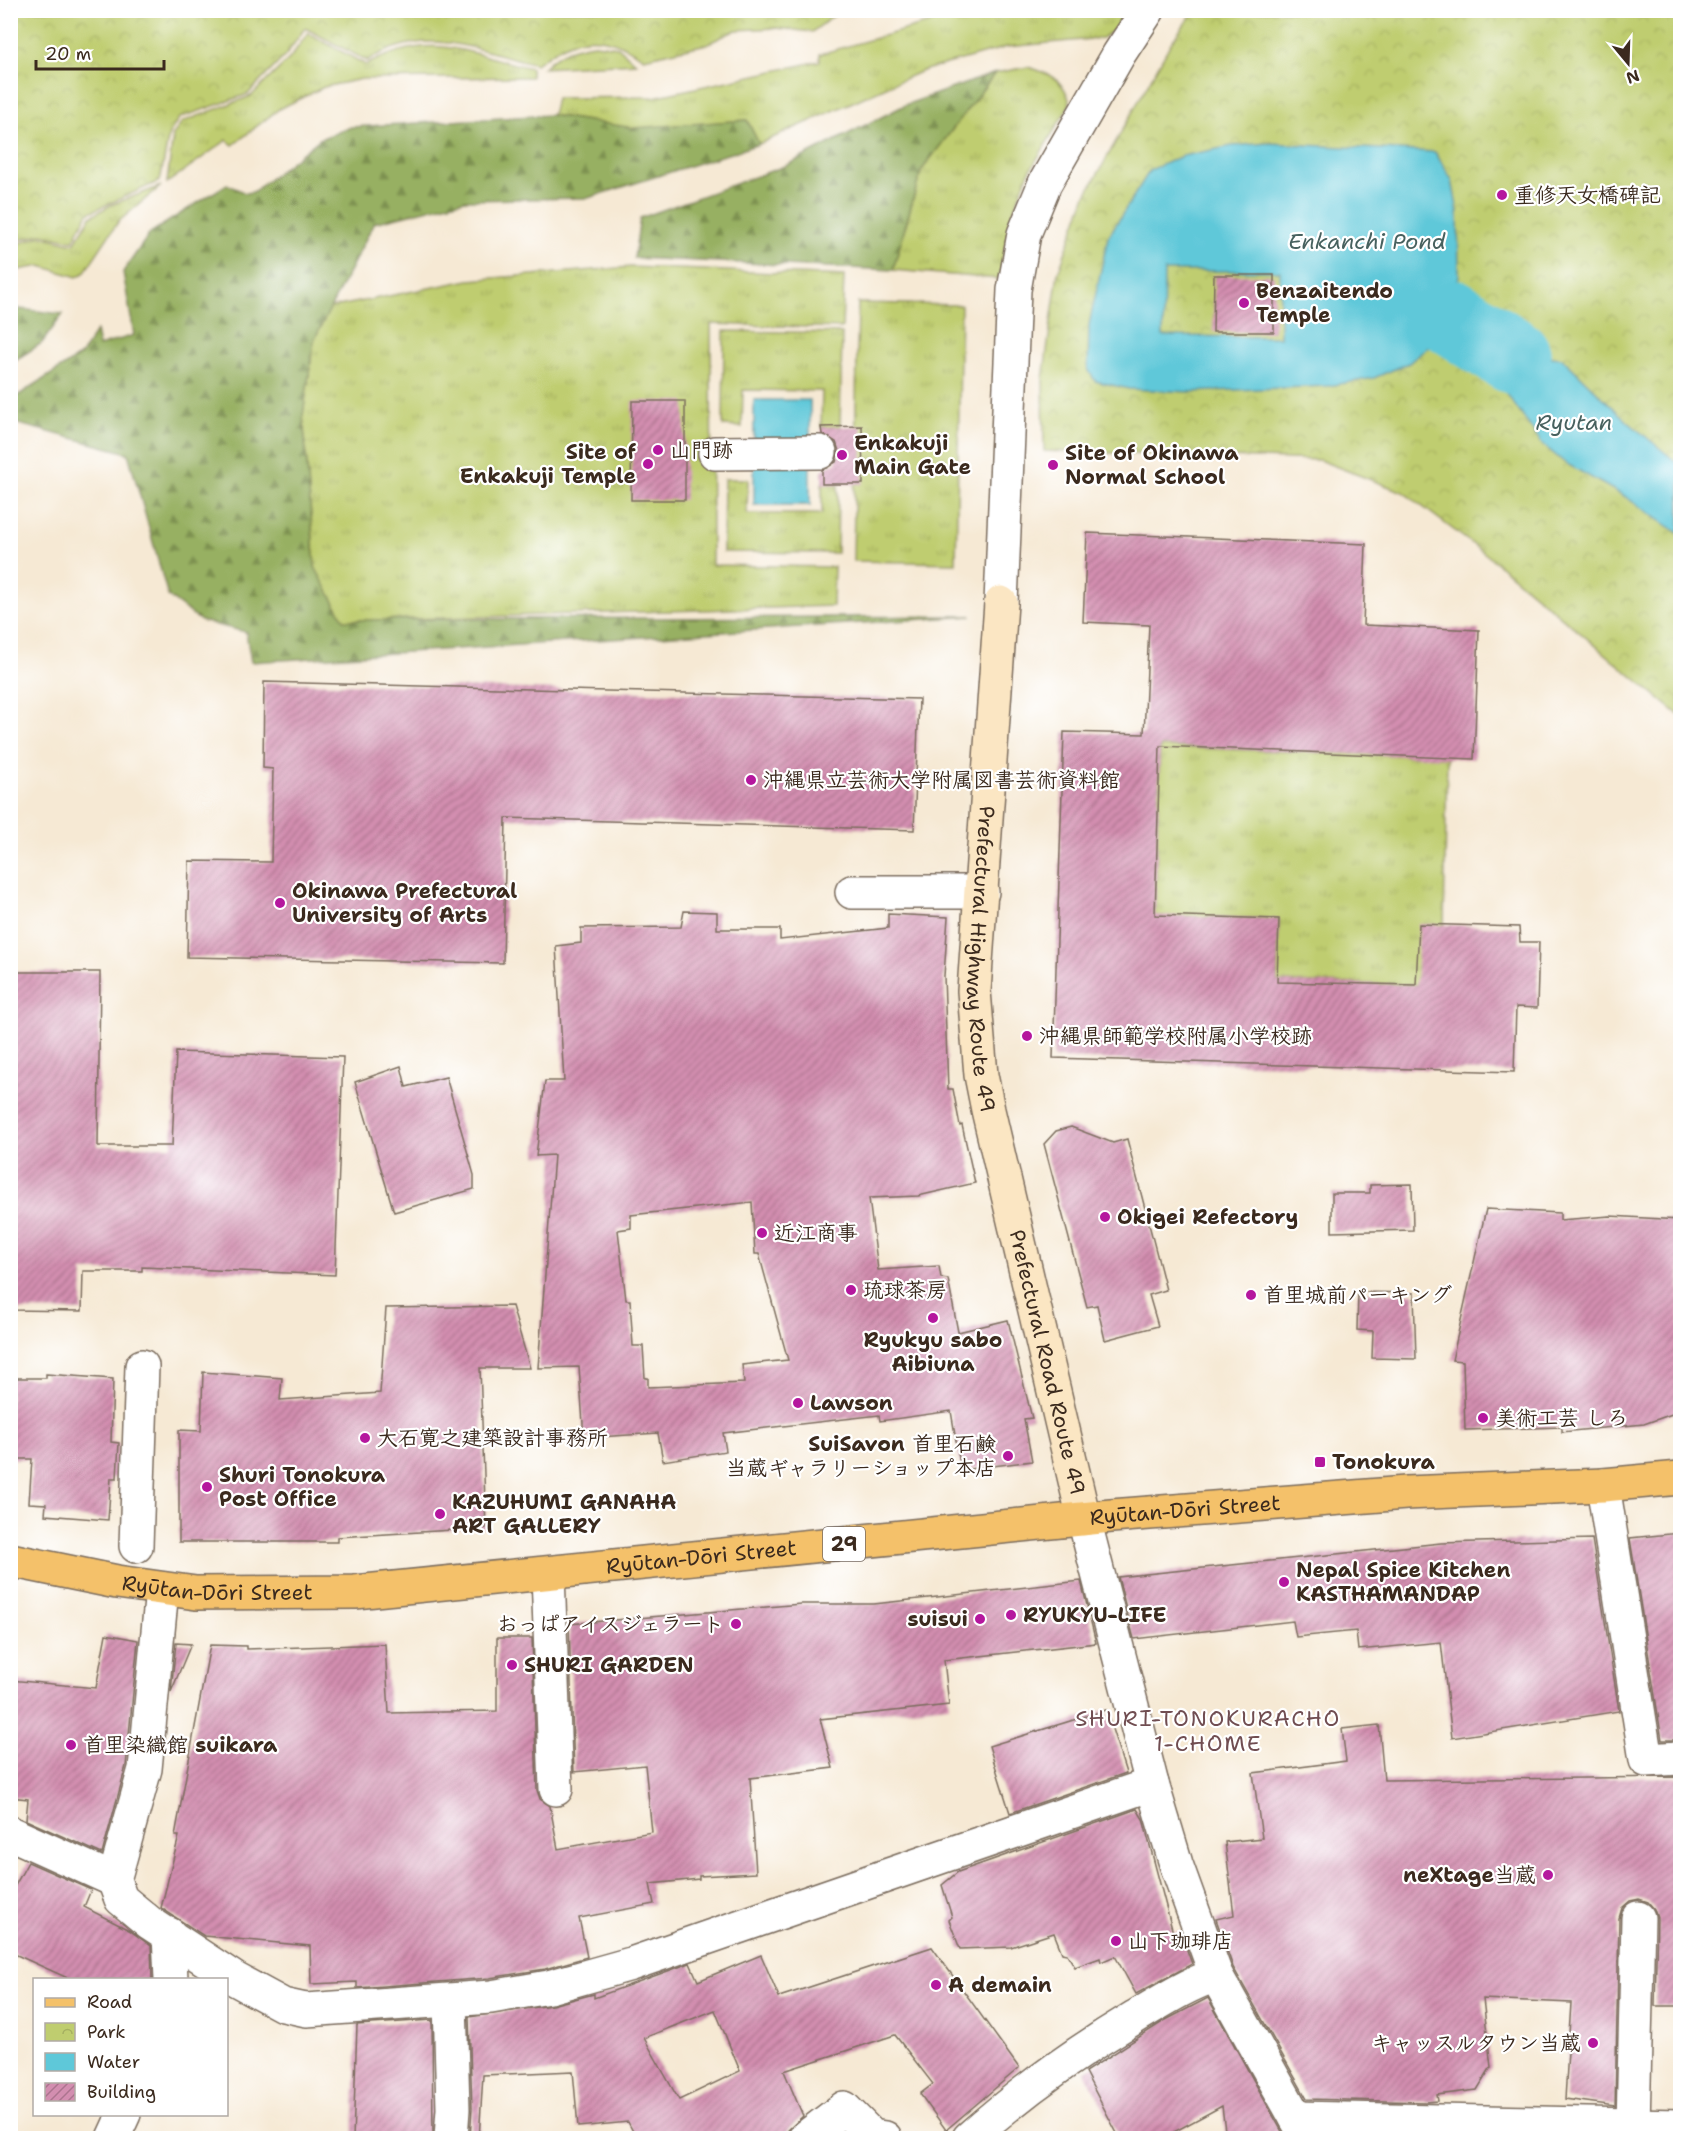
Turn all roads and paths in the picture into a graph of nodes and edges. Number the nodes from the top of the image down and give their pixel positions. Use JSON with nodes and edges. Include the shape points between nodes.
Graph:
{"nodes":[{"id":1,"x":1148,"y":10,"type":"edge"},
{"id":2,"x":820,"y":452,"type":"dead end"},
{"id":3,"x":730,"y":453,"type":"dead end"},
{"id":4,"x":1001,"y":603,"type":"joint"},
{"id":5,"x":852,"y":892,"type":"dead end"},
{"id":6,"x":982,"y":892,"type":"junction"},
{"id":7,"x":142,"y":1366,"type":"dead end"},
{"id":8,"x":1680,"y":1478,"type":"edge"},
{"id":9,"x":1603,"y":1485,"type":"junction"},
{"id":10,"x":1084,"y":1519,"type":"junction"},
{"id":11,"x":135,"y":1546,"type":"dead end"},
{"id":12,"x":10,"y":1560,"type":"edge"},
{"id":13,"x":548,"y":1574,"type":"junction"},
{"id":14,"x":162,"y":1589,"type":"junction"},
{"id":15,"x":1680,"y":1758,"type":"edge"},
{"id":16,"x":1152,"y":1784,"type":"junction"},
{"id":17,"x":556,"y":1789,"type":"dead end"},
{"id":18,"x":10,"y":1833,"type":"edge"},
{"id":19,"x":114,"y":1880,"type":"junction"},
{"id":20,"x":1638,"y":1918,"type":"dead end"},
{"id":21,"x":170,"y":1934,"type":"junction"},
{"id":22,"x":1216,"y":1975,"type":"junction"},
{"id":23,"x":171,"y":1978,"type":"edge"},
{"id":24,"x":450,"y":2001,"type":"junction"},
{"id":25,"x":124,"y":2116,"type":"edge"},
{"id":26,"x":1633,"y":2125,"type":"junction"},
{"id":27,"x":1680,"y":2126,"type":"edge"},
{"id":28,"x":1301,"y":2128,"type":"edge"},
{"id":29,"x":113,"y":2139,"type":"edge"},
{"id":30,"x":451,"y":2139,"type":"edge"},
{"id":31,"x":805,"y":2139,"type":"edge"},
{"id":32,"x":885,"y":2139,"type":"edge"},
{"id":33,"x":969,"y":2139,"type":"edge"}],
"edges":[{"from":1,"to":4,"type":"street","via":[[1045,183],[1024,234],[1014,290]]},
{"from":2,"to":3,"type":"street"},
{"from":4,"to":6,"type":"main road","name":"Prefectural Highway Route 49"},
{"from":5,"to":6,"type":"street"},
{"from":6,"to":10,"type":"main road","name":"Prefectural Road Route 49","via":[[974,991],[981,1076]]},
{"from":7,"to":11,"type":"street"},
{"from":8,"to":9,"type":"main road","name":"Ryūtan-Dōri Street","number":"29"},
{"from":9,"to":10,"type":"main road","name":"Ryūtan-Dōri Street","number":"29","via":[[1406,1493]]},
{"from":9,"to":15,"type":"street","via":[[1646,1760]]},
{"from":10,"to":13,"type":"main road","name":"Ryūtan-Dōri Street","number":"29"},
{"from":10,"to":16,"type":"street"},
{"from":12,"to":14,"type":"main road","name":"Ryūtan-Dōri Street","number":"29"},
{"from":13,"to":14,"type":"main road","name":"Ryūtan-Dōri Street","number":"29","via":[[355,1592],[229,1594]]},
{"from":13,"to":17,"type":"street"},
{"from":14,"to":19,"type":"street","via":[[145,1770]]},
{"from":16,"to":22,"type":"street"},
{"from":16,"to":24,"type":"street","via":[[631,1964],[549,1987]]},
{"from":18,"to":19,"type":"street"},
{"from":19,"to":21,"type":"street","via":[[121,1899]]},
{"from":20,"to":26,"type":"street"},
{"from":21,"to":23,"type":"street"},
{"from":21,"to":24,"type":"street","via":[[235,1980],[283,2005],[306,2010]]},
{"from":22,"to":28,"type":"street"},
{"from":22,"to":33,"type":"street","via":[[1193,1983],[1084,2048],[1020,2093]]},
{"from":24,"to":30,"type":"street"},
{"from":25,"to":29,"type":"street"},
{"from":26,"to":27,"type":"street"},
{"from":26,"to":28,"type":"street"},
{"from":31,"to":32,"type":"street","via":[[844,2108],[872,2136]]}]}
